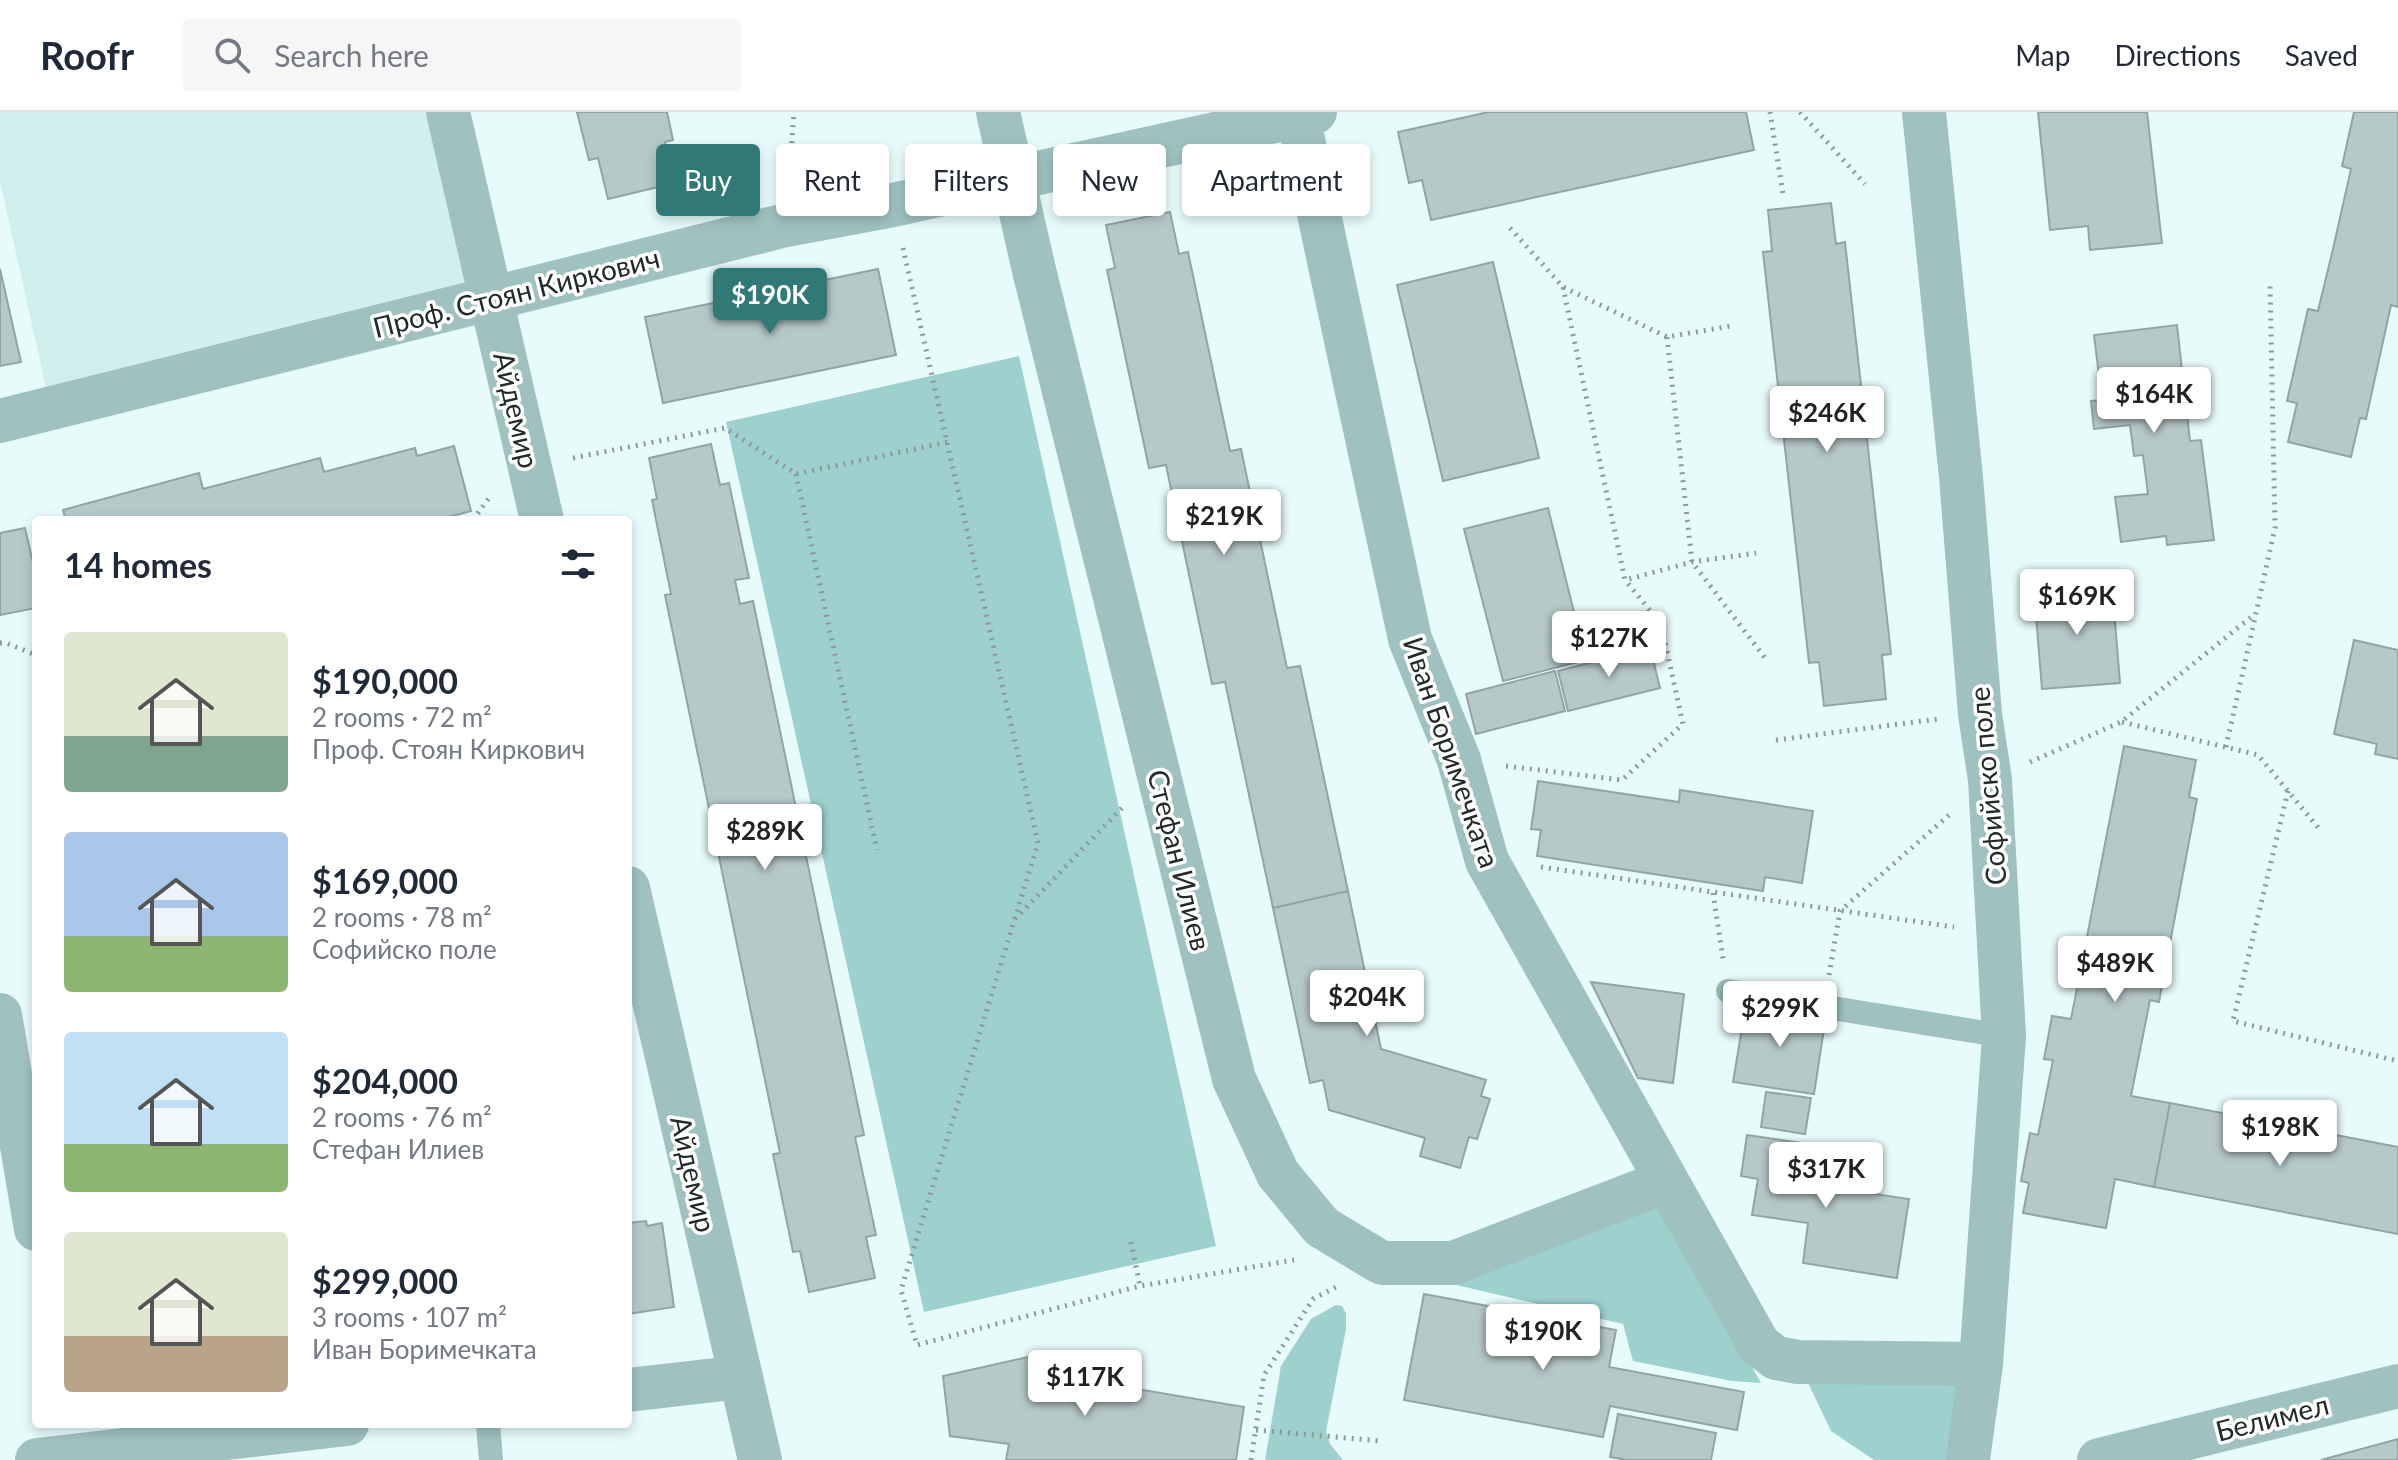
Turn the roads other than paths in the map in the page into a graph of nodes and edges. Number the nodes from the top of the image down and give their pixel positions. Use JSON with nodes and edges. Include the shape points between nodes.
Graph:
{"nodes":[{"id":1,"x":448,"y":112,"type":"edge"},
{"id":2,"x":998,"y":112,"type":"edge"},
{"id":3,"x":1924,"y":112,"type":"edge"},
{"id":4,"x":1307,"y":114,"type":"edge"},
{"id":5,"x":1005,"y":144,"type":"edge"},
{"id":6,"x":1037,"y":173,"type":"edge"},
{"id":7,"x":905,"y":202,"type":"edge"},
{"id":8,"x":1021,"y":216,"type":"edge"},
{"id":9,"x":491,"y":298,"type":"junction"},
{"id":10,"x":0,"y":421,"type":"edge"},
{"id":11,"x":541,"y":516,"type":"edge"},
{"id":12,"x":632,"y":905,"type":"edge"},
{"id":13,"x":1728,"y":991,"type":"road end"},
{"id":14,"x":0,"y":1015,"type":"edge"},
{"id":15,"x":2004,"y":1036,"type":"junction"},
{"id":16,"x":1667,"y":1181,"type":"junction"},
{"id":17,"x":32,"y":1205,"type":"edge"},
{"id":18,"x":1981,"y":1364,"type":"junction"},
{"id":19,"x":741,"y":1377,"type":"junction"},
{"id":20,"x":2398,"y":1386,"type":"edge"},
{"id":21,"x":632,"y":1390,"type":"edge"},
{"id":22,"x":303,"y":1428,"type":"edge"},
{"id":23,"x":488,"y":1428,"type":"edge"},
{"id":24,"x":64,"y":1450,"type":"edge"},
{"id":25,"x":491,"y":1460,"type":"edge"},
{"id":26,"x":760,"y":1460,"type":"edge"},
{"id":27,"x":1968,"y":1460,"type":"edge"},
{"id":28,"x":2099,"y":1460,"type":"edge"}],
"edges":[{"from":1,"to":9,"type":"street","name":"Айдемир"},
{"from":2,"to":5,"type":"street","name":"Стефан Илиев"},
{"from":3,"to":15,"type":"street","name":"Софийско поле","via":[[1990,780]]},
{"from":4,"to":6,"type":"street","name":"Проф. Стоян Киркович"},
{"from":4,"to":16,"type":"street","name":"Иван Боримечката","via":[[1410,639],[1459,760],[1487,861]]},
{"from":7,"to":9,"type":"street","name":"Проф. Стоян Киркович","via":[[786,225]]},
{"from":8,"to":16,"type":"street","name":"Стефан Илиев","via":[[1234,1079],[1278,1174],[1322,1227],[1382,1263],[1453,1263]]},
{"from":9,"to":10,"type":"street","name":"Проф. Стоян Киркович"},
{"from":9,"to":11,"type":"street","name":"Айдемир"},
{"from":12,"to":19,"type":"street","name":"Айдемир"},
{"from":13,"to":15,"type":"lane"},
{"from":14,"to":17,"type":"street"},
{"from":15,"to":18,"type":"street","name":"Софийско поле"},
{"from":16,"to":18,"type":"street","name":"Иван Боримечката","via":[[1759,1345],[1776,1358]]},
{"from":18,"to":27,"type":"street","name":"Софийско поле"},
{"from":19,"to":21,"type":"street"},
{"from":19,"to":26,"type":"street","name":"Айдемир"},
{"from":20,"to":28,"type":"street","name":"Белимел"},
{"from":22,"to":24,"type":"street"},
{"from":23,"to":25,"type":"lane"}]}
